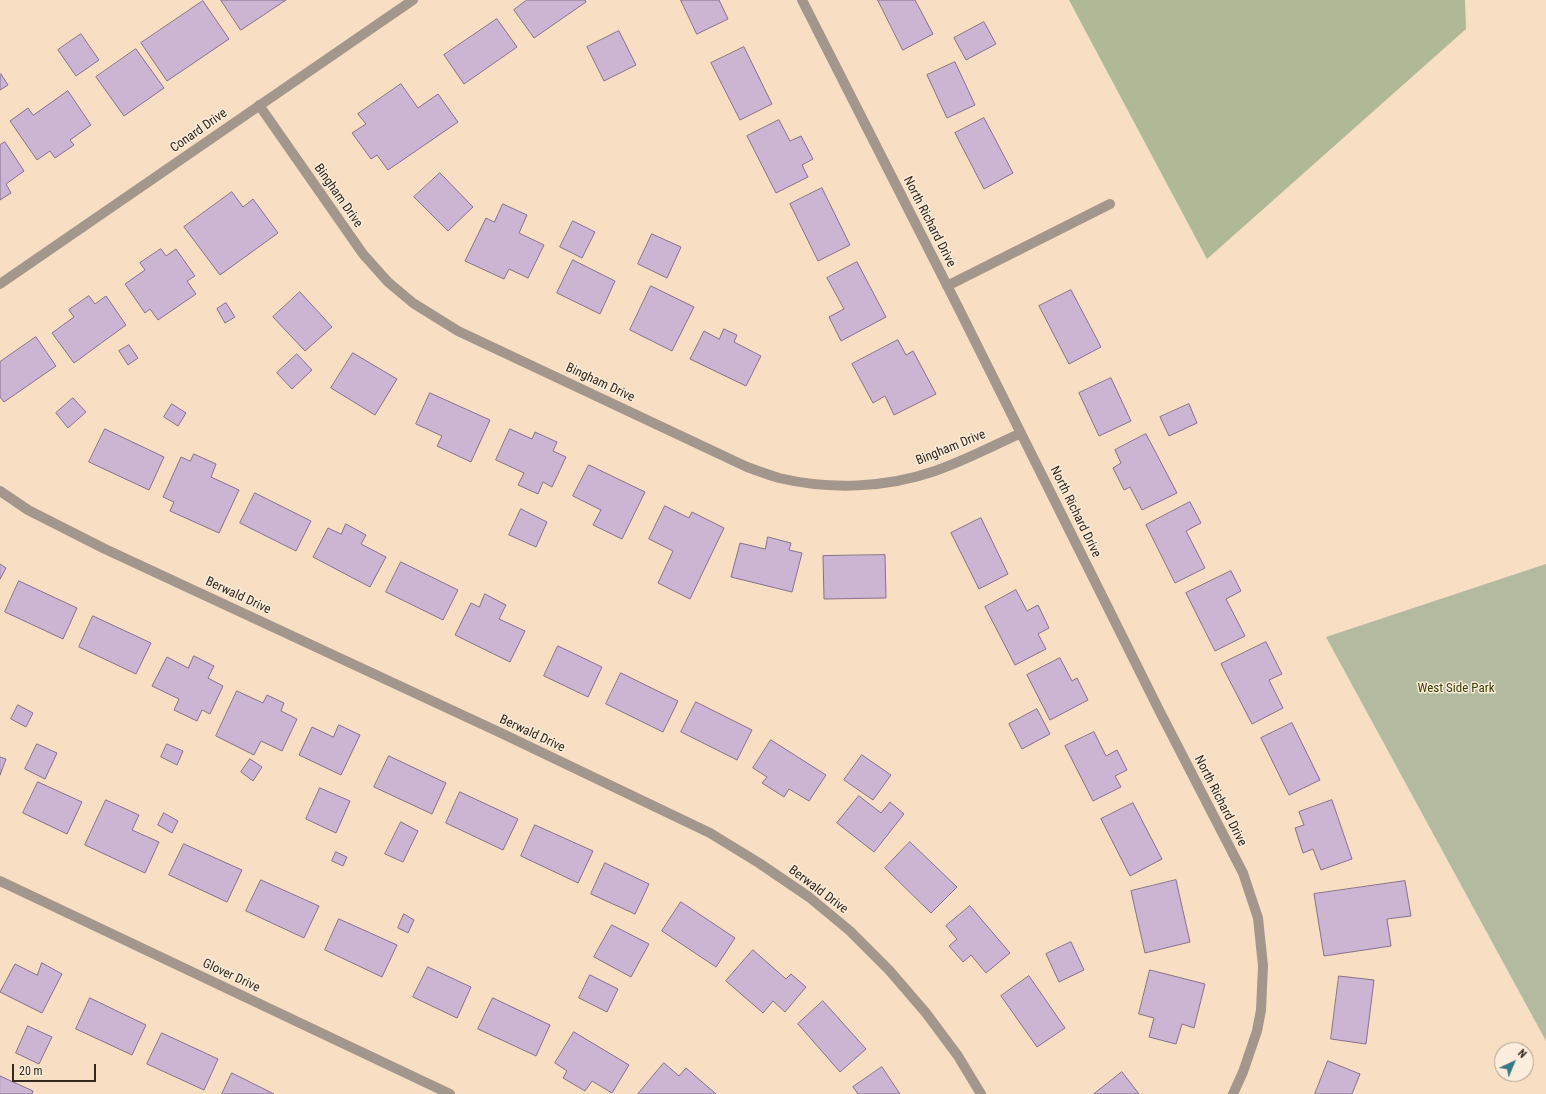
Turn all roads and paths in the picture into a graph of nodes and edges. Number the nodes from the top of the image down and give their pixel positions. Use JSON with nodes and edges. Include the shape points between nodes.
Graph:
{"nodes":[{"id":1,"x":413,"y":0,"type":"edge"},
{"id":2,"x":802,"y":0,"type":"edge"},
{"id":3,"x":259,"y":105,"type":"junction"},
{"id":4,"x":1110,"y":204,"type":"dead end"},
{"id":5,"x":0,"y":284,"type":"edge"},
{"id":6,"x":947,"y":286,"type":"junction"},
{"id":7,"x":1021,"y":433,"type":"junction"},
{"id":8,"x":0,"y":491,"type":"edge"},
{"id":9,"x":0,"y":881,"type":"edge"},
{"id":10,"x":450,"y":1094,"type":"edge"},
{"id":11,"x":981,"y":1094,"type":"edge"},
{"id":12,"x":1233,"y":1094,"type":"edge"}],
"edges":[{"from":1,"to":3,"type":"street","name":"Conard Drive"},
{"from":2,"to":6,"type":"street","name":"North Richard Drive"},
{"from":3,"to":5,"type":"street","name":"Conard Drive"},
{"from":3,"to":7,"type":"street","name":"Bingham Drive","via":[[363,254],[388,282],[413,304],[458,331],[748,467],[778,478],[810,484],[861,486],[907,479],[936,471]]},
{"from":4,"to":6,"type":"street"},
{"from":6,"to":7,"type":"street","name":"North Richard Drive"},
{"from":7,"to":12,"type":"street","name":"North Richard Drive","via":[[1243,873],[1258,918],[1263,966],[1261,1010],[1243,1072]]},
{"from":8,"to":11,"type":"street","name":"Berwald Drive","via":[[28,510],[105,549],[710,833],[759,863],[809,897],[844,926],[889,970],[940,1031]]},
{"from":9,"to":10,"type":"street","name":"Glover Drive"}]}
